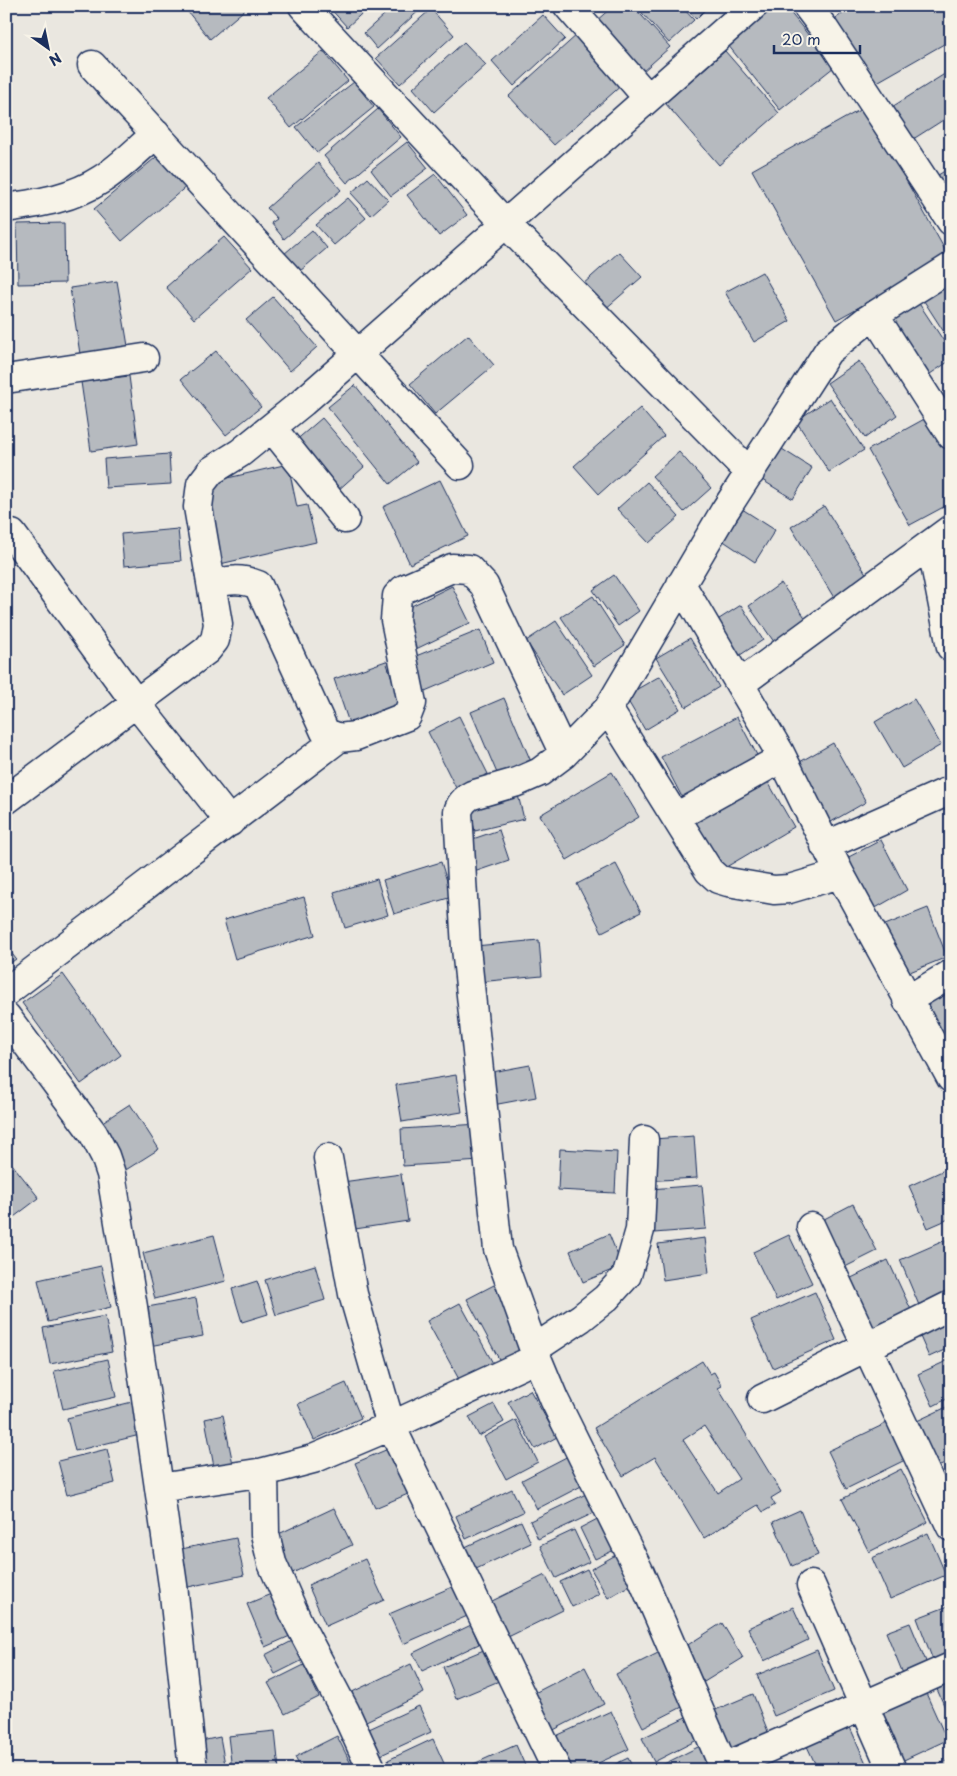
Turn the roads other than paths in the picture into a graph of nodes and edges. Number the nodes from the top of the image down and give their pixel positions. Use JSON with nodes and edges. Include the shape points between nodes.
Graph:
{"nodes":[{"id":1,"x":303,"y":6,"type":"edge"},
{"id":2,"x":568,"y":6,"type":"edge"},
{"id":3,"x":753,"y":6,"type":"edge"},
{"id":4,"x":807,"y":6,"type":"edge"},
{"id":5,"x":92,"y":66,"type":"dead end"},
{"id":6,"x":648,"y":98,"type":"junction"},
{"id":7,"x":156,"y":134,"type":"junction"},
{"id":8,"x":6,"y":208,"type":"edge"},
{"id":9,"x":951,"y":221,"type":"edge"},
{"id":10,"x":506,"y":224,"type":"junction"},
{"id":11,"x":951,"y":267,"type":"edge"},
{"id":12,"x":874,"y":315,"type":"junction"},
{"id":13,"x":357,"y":353,"type":"junction"},
{"id":14,"x":144,"y":358,"type":"dead end"},
{"id":15,"x":6,"y":379,"type":"edge"},
{"id":16,"x":272,"y":428,"type":"junction"},
{"id":17,"x":951,"y":435,"type":"edge"},
{"id":18,"x":460,"y":465,"type":"dead end"},
{"id":19,"x":750,"y":473,"type":"junction"},
{"id":20,"x":345,"y":519,"type":"dead end"},
{"id":21,"x":12,"y":534,"type":"dead end"},
{"id":22,"x":941,"y":536,"type":"edge"},
{"id":23,"x":212,"y":584,"type":"junction"},
{"id":24,"x":681,"y":584,"type":"junction"},
{"id":25,"x":951,"y":648,"type":"edge"},
{"id":26,"x":740,"y":684,"type":"junction"},
{"id":27,"x":136,"y":703,"type":"junction"},
{"id":28,"x":608,"y":709,"type":"junction"},
{"id":29,"x":339,"y":738,"type":"junction"},
{"id":30,"x":564,"y":754,"type":"junction"},
{"id":31,"x":782,"y":758,"type":"junction"},
{"id":32,"x":10,"y":789,"type":"edge"},
{"id":33,"x":951,"y":790,"type":"edge"},
{"id":34,"x":676,"y":817,"type":"junction"},
{"id":35,"x":230,"y":822,"type":"junction"},
{"id":36,"x":825,"y":846,"type":"junction"},
{"id":37,"x":840,"y":874,"type":"junction"},
{"id":38,"x":951,"y":974,"type":"edge"},
{"id":39,"x":6,"y":992,"type":"edge"},
{"id":40,"x":907,"y":1000,"type":"junction"},
{"id":41,"x":6,"y":1016,"type":"edge"},
{"id":42,"x":951,"y":1078,"type":"edge"},
{"id":43,"x":644,"y":1140,"type":"dead end"},
{"id":44,"x":328,"y":1158,"type":"dead end"},
{"id":45,"x":811,"y":1227,"type":"dead end"},
{"id":46,"x":951,"y":1305,"type":"edge"},
{"id":47,"x":868,"y":1346,"type":"junction"},
{"id":48,"x":535,"y":1354,"type":"junction"},
{"id":49,"x":762,"y":1399,"type":"dead end"},
{"id":50,"x":391,"y":1426,"type":"junction"},
{"id":51,"x":264,"y":1472,"type":"junction"},
{"id":52,"x":159,"y":1488,"type":"junction"},
{"id":53,"x":951,"y":1526,"type":"edge"},
{"id":54,"x":811,"y":1585,"type":"dead end"},
{"id":55,"x":951,"y":1667,"type":"edge"},
{"id":56,"x":864,"y":1705,"type":"junction"},
{"id":57,"x":722,"y":1769,"type":"edge"},
{"id":58,"x":193,"y":1770,"type":"edge"},
{"id":59,"x":372,"y":1770,"type":"edge"},
{"id":60,"x":557,"y":1770,"type":"edge"},
{"id":61,"x":892,"y":1770,"type":"edge"}],
"edges":[{"from":1,"to":10,"type":"street"},
{"from":2,"to":6,"type":"street"},
{"from":3,"to":6,"type":"street"},
{"from":4,"to":9,"type":"street"},
{"from":5,"to":7,"type":"street"},
{"from":6,"to":10,"type":"street"},
{"from":7,"to":8,"type":"street","via":[[103,178],[84,189],[66,197]]},
{"from":7,"to":13,"type":"street"},
{"from":10,"to":13,"type":"street"},
{"from":10,"to":19,"type":"street"},
{"from":11,"to":12,"type":"street"},
{"from":12,"to":17,"type":"street"},
{"from":12,"to":19,"type":"street","via":[[828,351]]},
{"from":13,"to":16,"type":"street"},
{"from":13,"to":18,"type":"street"},
{"from":14,"to":15,"type":"street"},
{"from":16,"to":20,"type":"street"},
{"from":16,"to":23,"type":"street","via":[[211,471],[201,484],[198,507]]},
{"from":19,"to":24,"type":"street"},
{"from":21,"to":27,"type":"street"},
{"from":22,"to":25,"type":"street"},
{"from":22,"to":26,"type":"street"},
{"from":23,"to":27,"type":"street","via":[[218,624],[215,640],[207,650]]},
{"from":23,"to":29,"type":"street","via":[[246,580],[258,584],[325,732]]},
{"from":24,"to":26,"type":"street"},
{"from":24,"to":28,"type":"street"},
{"from":26,"to":31,"type":"street"},
{"from":27,"to":32,"type":"street"},
{"from":27,"to":35,"type":"street"},
{"from":28,"to":30,"type":"street"},
{"from":28,"to":34,"type":"street"},
{"from":29,"to":30,"type":"street","via":[[356,736],[407,716],[412,703],[395,620],[397,596],[452,568],[469,569],[484,585]]},
{"from":29,"to":35,"type":"street"},
{"from":30,"to":48,"type":"street","via":[[540,772],[467,798],[458,812],[466,948],[498,1249]]},
{"from":31,"to":34,"type":"street"},
{"from":31,"to":36,"type":"street"},
{"from":33,"to":36,"type":"street"},
{"from":34,"to":37,"type":"street","via":[[709,871],[718,879],[782,890]]},
{"from":35,"to":39,"type":"street"},
{"from":36,"to":37,"type":"street"},
{"from":37,"to":40,"type":"street"},
{"from":38,"to":40,"type":"street"},
{"from":40,"to":42,"type":"street"},
{"from":41,"to":52,"type":"street","via":[[93,1133],[111,1174]]},
{"from":43,"to":48,"type":"street","via":[[640,1230],[626,1274],[600,1303]]},
{"from":44,"to":50,"type":"street","via":[[352,1294]]},
{"from":45,"to":47,"type":"street"},
{"from":46,"to":47,"type":"street"},
{"from":47,"to":49,"type":"street"},
{"from":47,"to":53,"type":"street"},
{"from":48,"to":50,"type":"street"},
{"from":48,"to":57,"type":"street","via":[[640,1573]]},
{"from":50,"to":51,"type":"street","via":[[313,1459]]},
{"from":50,"to":60,"type":"street"},
{"from":51,"to":52,"type":"street"},
{"from":51,"to":59,"type":"street","via":[[265,1534],[272,1563]]},
{"from":52,"to":58,"type":"street"},
{"from":54,"to":56,"type":"street"},
{"from":55,"to":56,"type":"street"},
{"from":56,"to":57,"type":"street"},
{"from":56,"to":61,"type":"street"}]}
